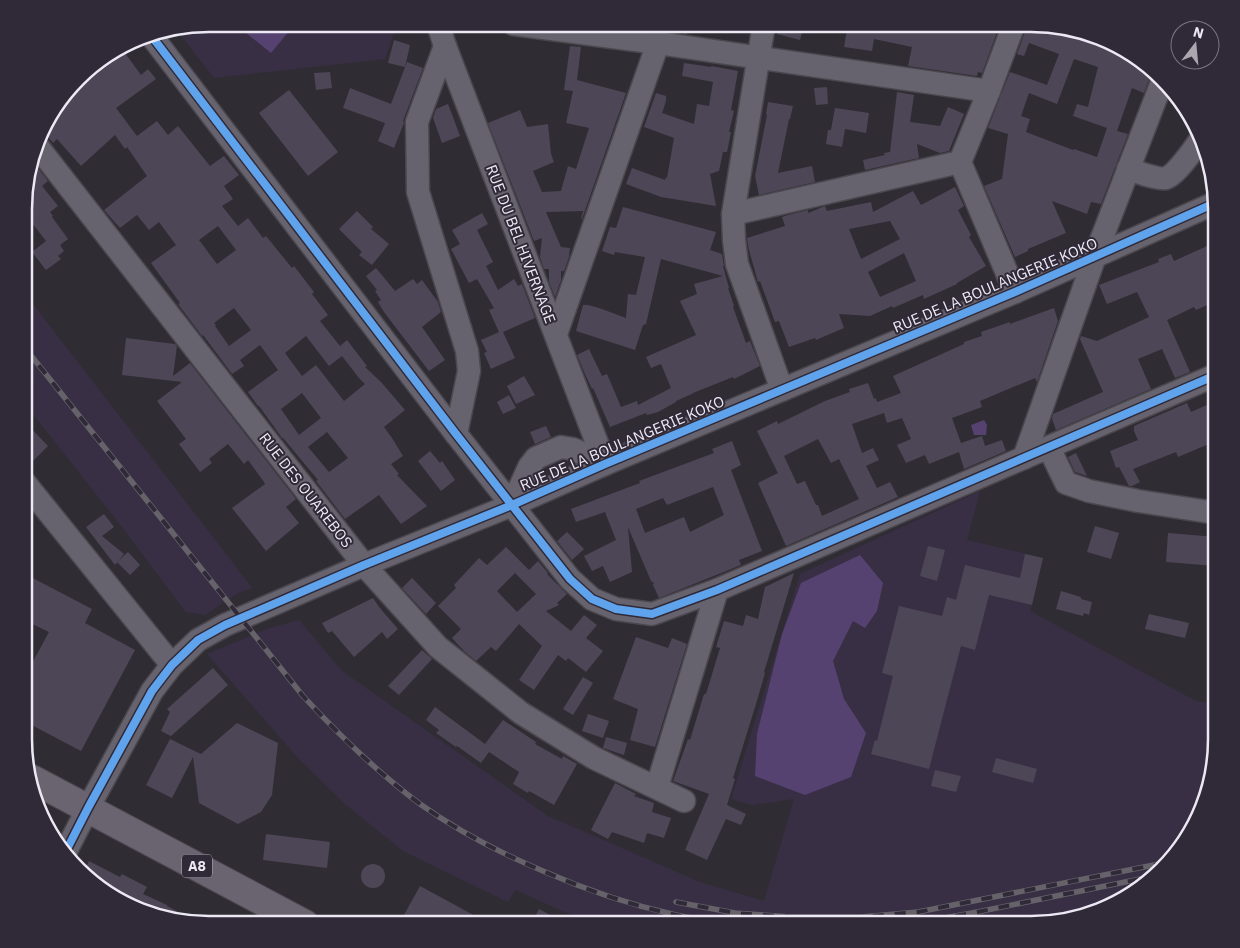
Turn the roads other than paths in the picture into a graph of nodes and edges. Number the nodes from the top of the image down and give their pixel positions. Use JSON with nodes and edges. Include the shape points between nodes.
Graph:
{"nodes":[{"id":1,"x":441,"y":32,"type":"edge"},
{"id":2,"x":577,"y":32,"type":"edge"},
{"id":3,"x":762,"y":33,"type":"edge"},
{"id":4,"x":1011,"y":33,"type":"edge"},
{"id":5,"x":155,"y":41,"type":"edge"},
{"id":6,"x":658,"y":43,"type":"junction"},
{"id":7,"x":445,"y":46,"type":"junction"},
{"id":8,"x":758,"y":58,"type":"junction"},
{"id":9,"x":1160,"y":88,"type":"edge"},
{"id":10,"x":989,"y":91,"type":"junction"},
{"id":11,"x":1196,"y":146,"type":"edge"},
{"id":12,"x":42,"y":152,"type":"edge"},
{"id":13,"x":960,"y":162,"type":"junction"},
{"id":14,"x":1128,"y":169,"type":"junction"},
{"id":15,"x":1208,"y":206,"type":"edge"},
{"id":16,"x":733,"y":214,"type":"junction"},
{"id":17,"x":1095,"y":256,"type":"junction"},
{"id":18,"x":1015,"y":292,"type":"junction"},
{"id":19,"x":556,"y":334,"type":"junction"},
{"id":20,"x":1208,"y":379,"type":"edge"},
{"id":21,"x":782,"y":390,"type":"junction"},
{"id":22,"x":456,"y":434,"type":"junction"},
{"id":23,"x":1049,"y":448,"type":"junction"},
{"id":24,"x":1024,"y":458,"type":"junction"},
{"id":25,"x":605,"y":464,"type":"junction"},
{"id":26,"x":33,"y":492,"type":"edge"},
{"id":27,"x":512,"y":505,"type":"junction"},
{"id":28,"x":1207,"y":512,"type":"edge"},
{"id":29,"x":364,"y":565,"type":"junction"},
{"id":30,"x":716,"y":590,"type":"junction"},
{"id":31,"x":172,"y":665,"type":"junction"},
{"id":32,"x":38,"y":782,"type":"edge"},
{"id":33,"x":657,"y":787,"type":"junction"},
{"id":34,"x":684,"y":801,"type":"dead end"},
{"id":35,"x":88,"y":808,"type":"junction"},
{"id":36,"x":69,"y":846,"type":"edge"},
{"id":37,"x":288,"y":915,"type":"edge"}],
"edges":[{"from":1,"to":7,"type":"street","name":"RUE DU BEL HIVERNAGE"},
{"from":2,"to":6,"type":"street"},
{"from":3,"to":8,"type":"street"},
{"from":4,"to":10,"type":"street"},
{"from":5,"to":22,"type":"street"},
{"from":6,"to":8,"type":"street"},
{"from":6,"to":19,"type":"street"},
{"from":7,"to":19,"type":"street","name":"RUE DU BEL HIVERNAGE"},
{"from":7,"to":22,"type":"street","via":[[417,122],[418,192],[469,370]]},
{"from":8,"to":10,"type":"street"},
{"from":8,"to":16,"type":"street"},
{"from":9,"to":14,"type":"street"},
{"from":10,"to":13,"type":"street"},
{"from":11,"to":14,"type":"street","via":[[1169,177],[1160,178]]},
{"from":12,"to":29,"type":"street","name":"RUE DES OUAREBOS"},
{"from":13,"to":16,"type":"street"},
{"from":13,"to":18,"type":"street"},
{"from":14,"to":17,"type":"street"},
{"from":15,"to":17,"type":"street","name":"RUE DE LA BOULANGERIE KOKO"},
{"from":16,"to":21,"type":"street","via":[[737,264]]},
{"from":17,"to":18,"type":"street","name":"RUE DE LA BOULANGERIE KOKO"},
{"from":17,"to":24,"type":"street"},
{"from":18,"to":21,"type":"street","name":"RUE DE LA BOULANGERIE KOKO"},
{"from":19,"to":25,"type":"street","name":"RUE DU BEL HIVERNAGE"},
{"from":20,"to":23,"type":"street"},
{"from":21,"to":25,"type":"street","name":"RUE DE LA BOULANGERIE KOKO"},
{"from":22,"to":27,"type":"street"},
{"from":23,"to":24,"type":"street"},
{"from":23,"to":28,"type":"street","via":[[1066,482],[1089,491]]},
{"from":24,"to":30,"type":"street"},
{"from":25,"to":27,"type":"street","name":"RUE DE LA BOULANGERIE KOKO"},
{"from":25,"to":27,"type":"street","via":[[561,447],[536,458]]},
{"from":26,"to":31,"type":"street"},
{"from":27,"to":29,"type":"street","name":"RUE DE LA BOULANGERIE KOKO"},
{"from":27,"to":30,"type":"street","via":[[570,579],[592,599],[616,609],[652,614]]},
{"from":29,"to":31,"type":"street","name":"RUE DE LA BOULANGERIE KOKO","via":[[224,625],[198,640]]},
{"from":29,"to":33,"type":"street","name":"RUE DES OUAREBOS","via":[[438,647],[521,714],[594,758]]},
{"from":30,"to":33,"type":"street"},
{"from":31,"to":35,"type":"street","name":"RUE DE LA BOULANGERIE KOKO","via":[[152,692]]},
{"from":32,"to":35,"type":"main road","number":"A8"},
{"from":33,"to":34,"type":"street","name":"RUE DES OUAREBOS"},
{"from":35,"to":36,"type":"street","name":"RUE DE LA BOULANGERIE KOKO"},
{"from":35,"to":37,"type":"main road","number":"A8"}]}
